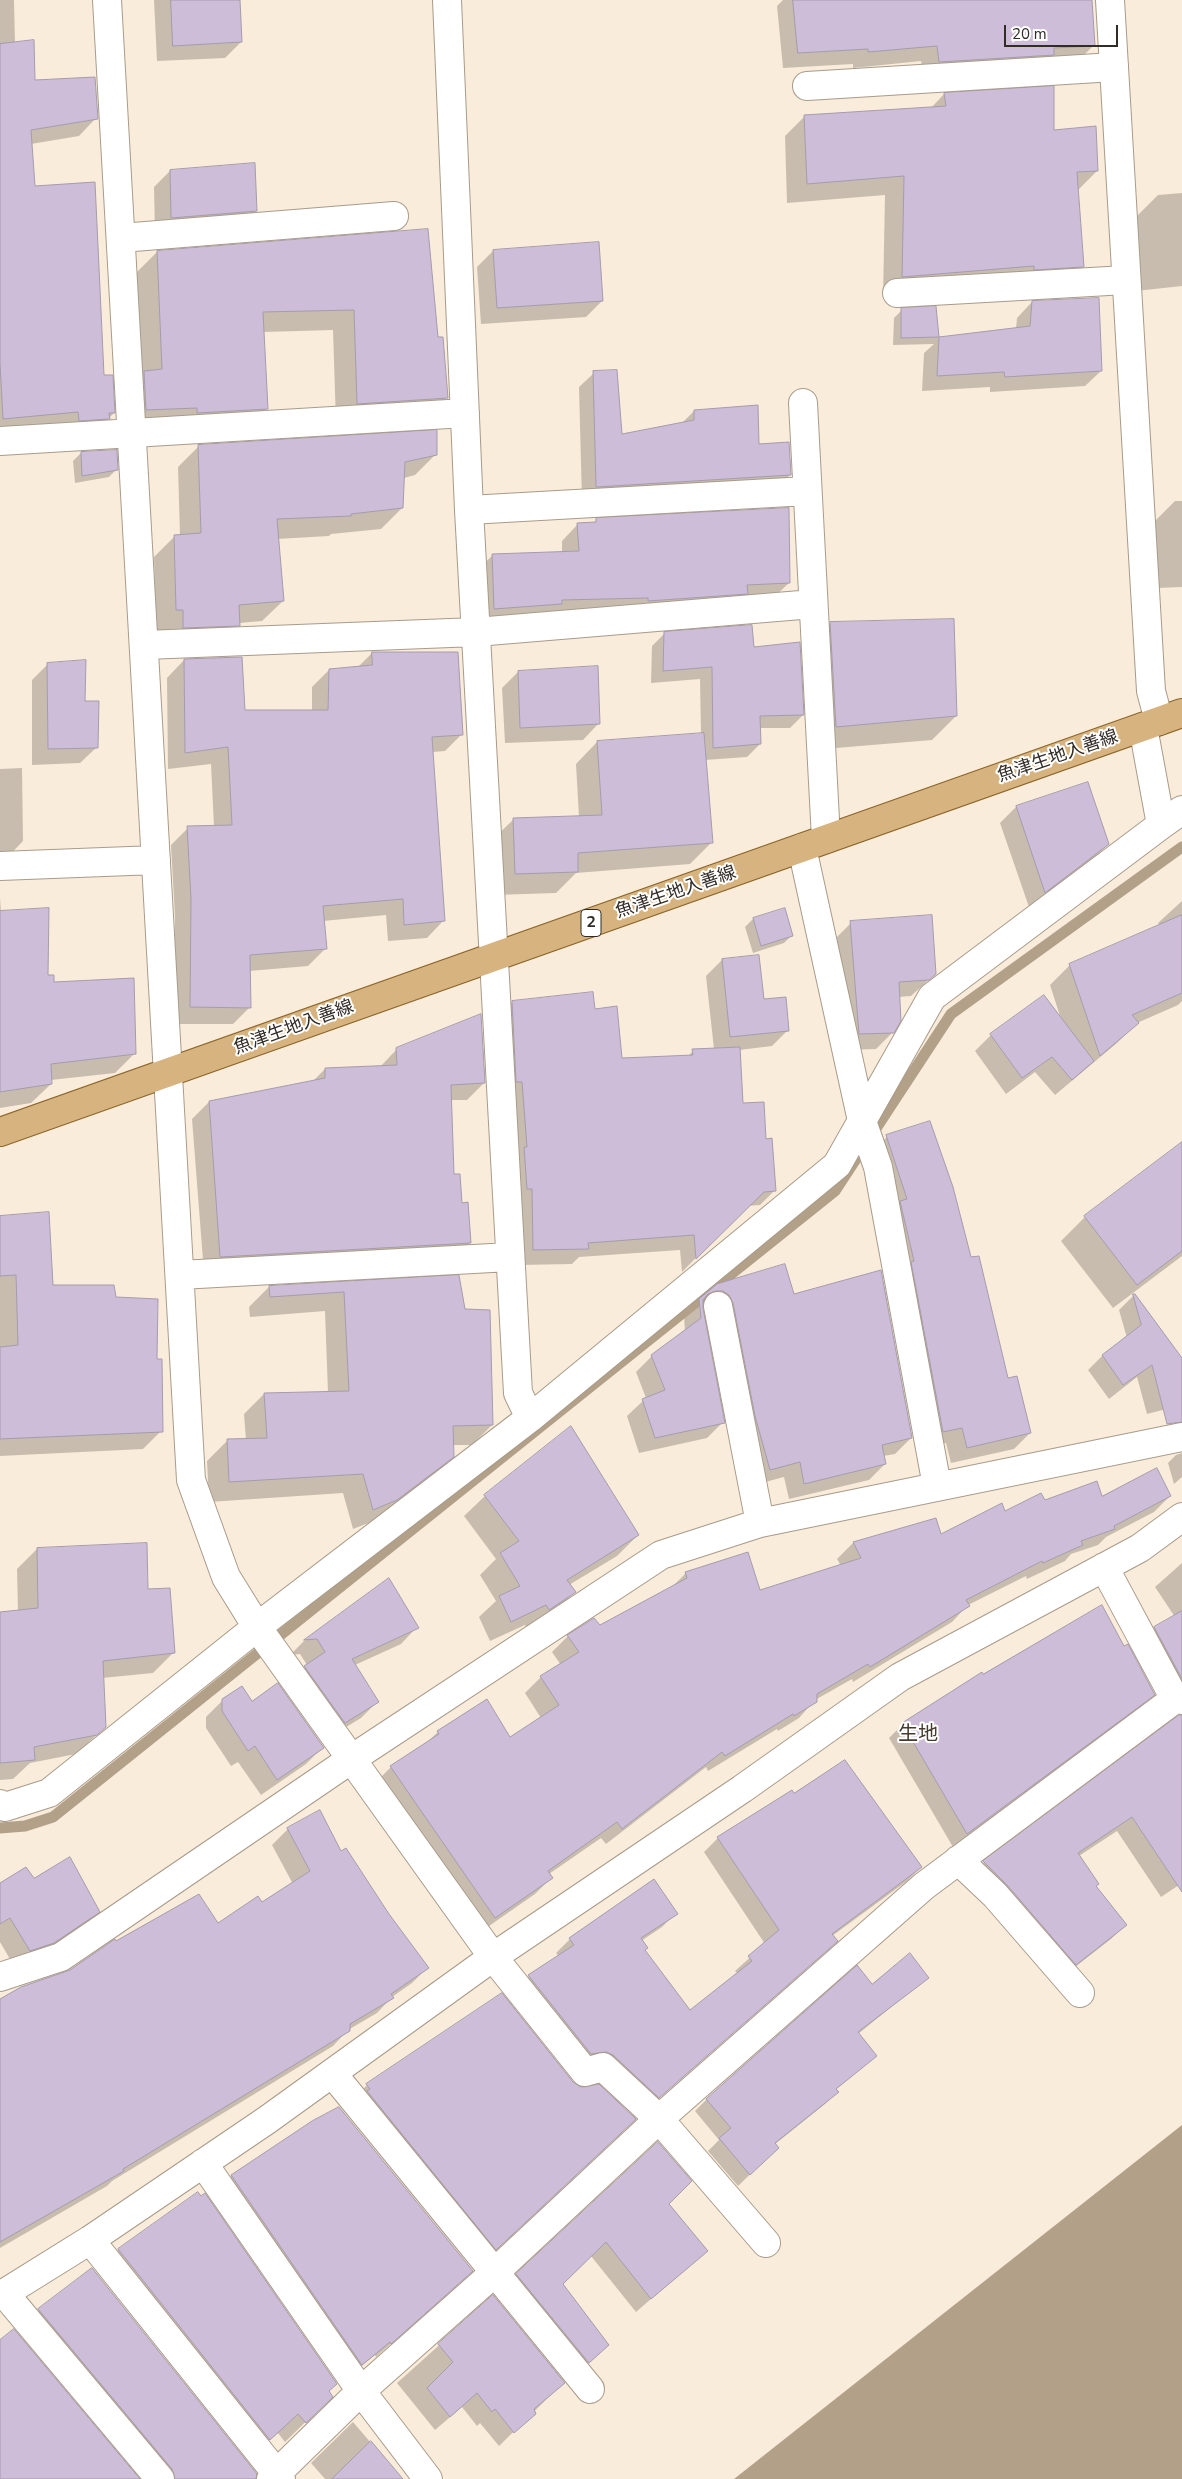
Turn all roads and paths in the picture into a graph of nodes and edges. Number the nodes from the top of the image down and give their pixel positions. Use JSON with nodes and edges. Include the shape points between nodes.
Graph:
{"nodes":[{"id":1,"x":107,"y":0,"type":"edge"},
{"id":2,"x":447,"y":0,"type":"edge"},
{"id":3,"x":1110,"y":0,"type":"edge"},
{"id":4,"x":1114,"y":67,"type":"junction"},
{"id":5,"x":808,"y":86,"type":"dead end"},
{"id":6,"x":394,"y":216,"type":"dead end"},
{"id":7,"x":121,"y":238,"type":"junction"},
{"id":8,"x":1126,"y":280,"type":"junction"},
{"id":9,"x":897,"y":294,"type":"dead end"},
{"id":10,"x":804,"y":403,"type":"dead end"},
{"id":11,"x":465,"y":413,"type":"junction"},
{"id":12,"x":132,"y":433,"type":"junction"},
{"id":13,"x":0,"y":441,"type":"edge"},
{"id":14,"x":807,"y":491,"type":"junction"},
{"id":15,"x":469,"y":510,"type":"junction"},
{"id":16,"x":813,"y":604,"type":"junction"},
{"id":17,"x":476,"y":632,"type":"junction"},
{"id":18,"x":145,"y":645,"type":"junction"},
{"id":19,"x":1161,"y":720,"type":"edge"},
{"id":20,"x":1171,"y":818,"type":"edge"},
{"id":21,"x":814,"y":844,"type":"junction"},
{"id":22,"x":156,"y":860,"type":"junction"},
{"id":23,"x":0,"y":866,"type":"edge"},
{"id":24,"x":492,"y":958,"type":"junction"},
{"id":25,"x":169,"y":1073,"type":"junction"},
{"id":26,"x":862,"y":1121,"type":"junction"},
{"id":27,"x":0,"y":1132,"type":"edge"},
{"id":28,"x":510,"y":1257,"type":"junction"},
{"id":29,"x":180,"y":1275,"type":"junction"},
{"id":30,"x":718,"y":1306,"type":"dead end"},
{"id":31,"x":530,"y":1418,"type":"junction"},
{"id":32,"x":1182,"y":1438,"type":"edge"},
{"id":33,"x":937,"y":1486,"type":"junction"},
{"id":34,"x":1182,"y":1517,"type":"edge"},
{"id":35,"x":760,"y":1523,"type":"junction"},
{"id":36,"x":1104,"y":1567,"type":"junction"},
{"id":37,"x":257,"y":1627,"type":"junction"},
{"id":38,"x":1179,"y":1700,"type":"edge"},
{"id":39,"x":353,"y":1758,"type":"junction"},
{"id":40,"x":0,"y":1804,"type":"edge"},
{"id":41,"x":958,"y":1860,"type":"junction"},
{"id":42,"x":493,"y":1957,"type":"junction"},
{"id":43,"x":0,"y":1977,"type":"edge"},
{"id":44,"x":1080,"y":1993,"type":"dead end"},
{"id":45,"x":332,"y":2073,"type":"junction"},
{"id":46,"x":659,"y":2119,"type":"junction"},
{"id":47,"x":203,"y":2163,"type":"junction"},
{"id":48,"x":90,"y":2240,"type":"junction"},
{"id":49,"x":766,"y":2243,"type":"dead end"},
{"id":50,"x":494,"y":2273,"type":"junction"},
{"id":51,"x":2,"y":2295,"type":"edge"},
{"id":52,"x":590,"y":2389,"type":"dead end"},
{"id":53,"x":361,"y":2391,"type":"junction"},
{"id":54,"x":277,"y":2477,"type":"edge"},
{"id":55,"x":160,"y":2479,"type":"edge"},
{"id":56,"x":428,"y":2479,"type":"edge"}],
"edges":[{"from":1,"to":7,"type":"street"},
{"from":2,"to":11,"type":"street"},
{"from":3,"to":4,"type":"street"},
{"from":4,"to":5,"type":"street"},
{"from":4,"to":8,"type":"street"},
{"from":6,"to":7,"type":"street"},
{"from":7,"to":12,"type":"street"},
{"from":8,"to":9,"type":"street"},
{"from":8,"to":19,"type":"street","via":[[1151,691]]},
{"from":10,"to":14,"type":"street"},
{"from":11,"to":12,"type":"street"},
{"from":11,"to":15,"type":"street"},
{"from":12,"to":13,"type":"street"},
{"from":12,"to":18,"type":"street"},
{"from":14,"to":15,"type":"street"},
{"from":14,"to":16,"type":"street"},
{"from":15,"to":17,"type":"street"},
{"from":16,"to":17,"type":"street"},
{"from":16,"to":21,"type":"street"},
{"from":17,"to":18,"type":"street"},
{"from":17,"to":24,"type":"street"},
{"from":18,"to":22,"type":"street"},
{"from":19,"to":20,"type":"street"},
{"from":19,"to":21,"type":"main road","name":"魚津生地入善線","number":"2"},
{"from":20,"to":26,"type":"street","via":[[932,997]]},
{"from":21,"to":24,"type":"main road","name":"魚津生地入善線","number":"2"},
{"from":21,"to":26,"type":"street"},
{"from":22,"to":23,"type":"street"},
{"from":22,"to":25,"type":"street"},
{"from":24,"to":25,"type":"main road","name":"魚津生地入善線","number":"2"},
{"from":24,"to":28,"type":"street"},
{"from":25,"to":27,"type":"main road","name":"魚津生地入善線","number":"2"},
{"from":25,"to":29,"type":"street"},
{"from":26,"to":31,"type":"street","via":[[837,1165]]},
{"from":26,"to":33,"type":"street","via":[[878,1167]]},
{"from":28,"to":29,"type":"street"},
{"from":28,"to":31,"type":"street","via":[[518,1393]]},
{"from":29,"to":37,"type":"street","via":[[191,1480],[226,1577]]},
{"from":30,"to":35,"type":"street"},
{"from":31,"to":37,"type":"street"},
{"from":32,"to":33,"type":"street"},
{"from":33,"to":35,"type":"street"},
{"from":34,"to":36,"type":"street","via":[[1140,1548]]},
{"from":35,"to":39,"type":"street","via":[[661,1555]]},
{"from":36,"to":38,"type":"street"},
{"from":36,"to":42,"type":"street","via":[[900,1677],[742,1789]]},
{"from":37,"to":39,"type":"street"},
{"from":37,"to":40,"type":"street","via":[[49,1793],[5,1807]]},
{"from":38,"to":41,"type":"street"},
{"from":39,"to":42,"type":"street"},
{"from":39,"to":43,"type":"street","via":[[61,1957]]},
{"from":41,"to":44,"type":"street","via":[[995,1895]]},
{"from":41,"to":46,"type":"street","via":[[924,1886]]},
{"from":42,"to":45,"type":"street"},
{"from":42,"to":46,"type":"street","via":[[586,2072],[603,2067]]},
{"from":45,"to":47,"type":"street"},
{"from":45,"to":50,"type":"street"},
{"from":46,"to":49,"type":"street"},
{"from":46,"to":50,"type":"street"},
{"from":47,"to":48,"type":"street"},
{"from":47,"to":53,"type":"street"},
{"from":48,"to":51,"type":"street"},
{"from":48,"to":54,"type":"street"},
{"from":50,"to":52,"type":"street"},
{"from":50,"to":53,"type":"street"},
{"from":51,"to":55,"type":"street"},
{"from":53,"to":54,"type":"street"},
{"from":53,"to":56,"type":"street"}]}
